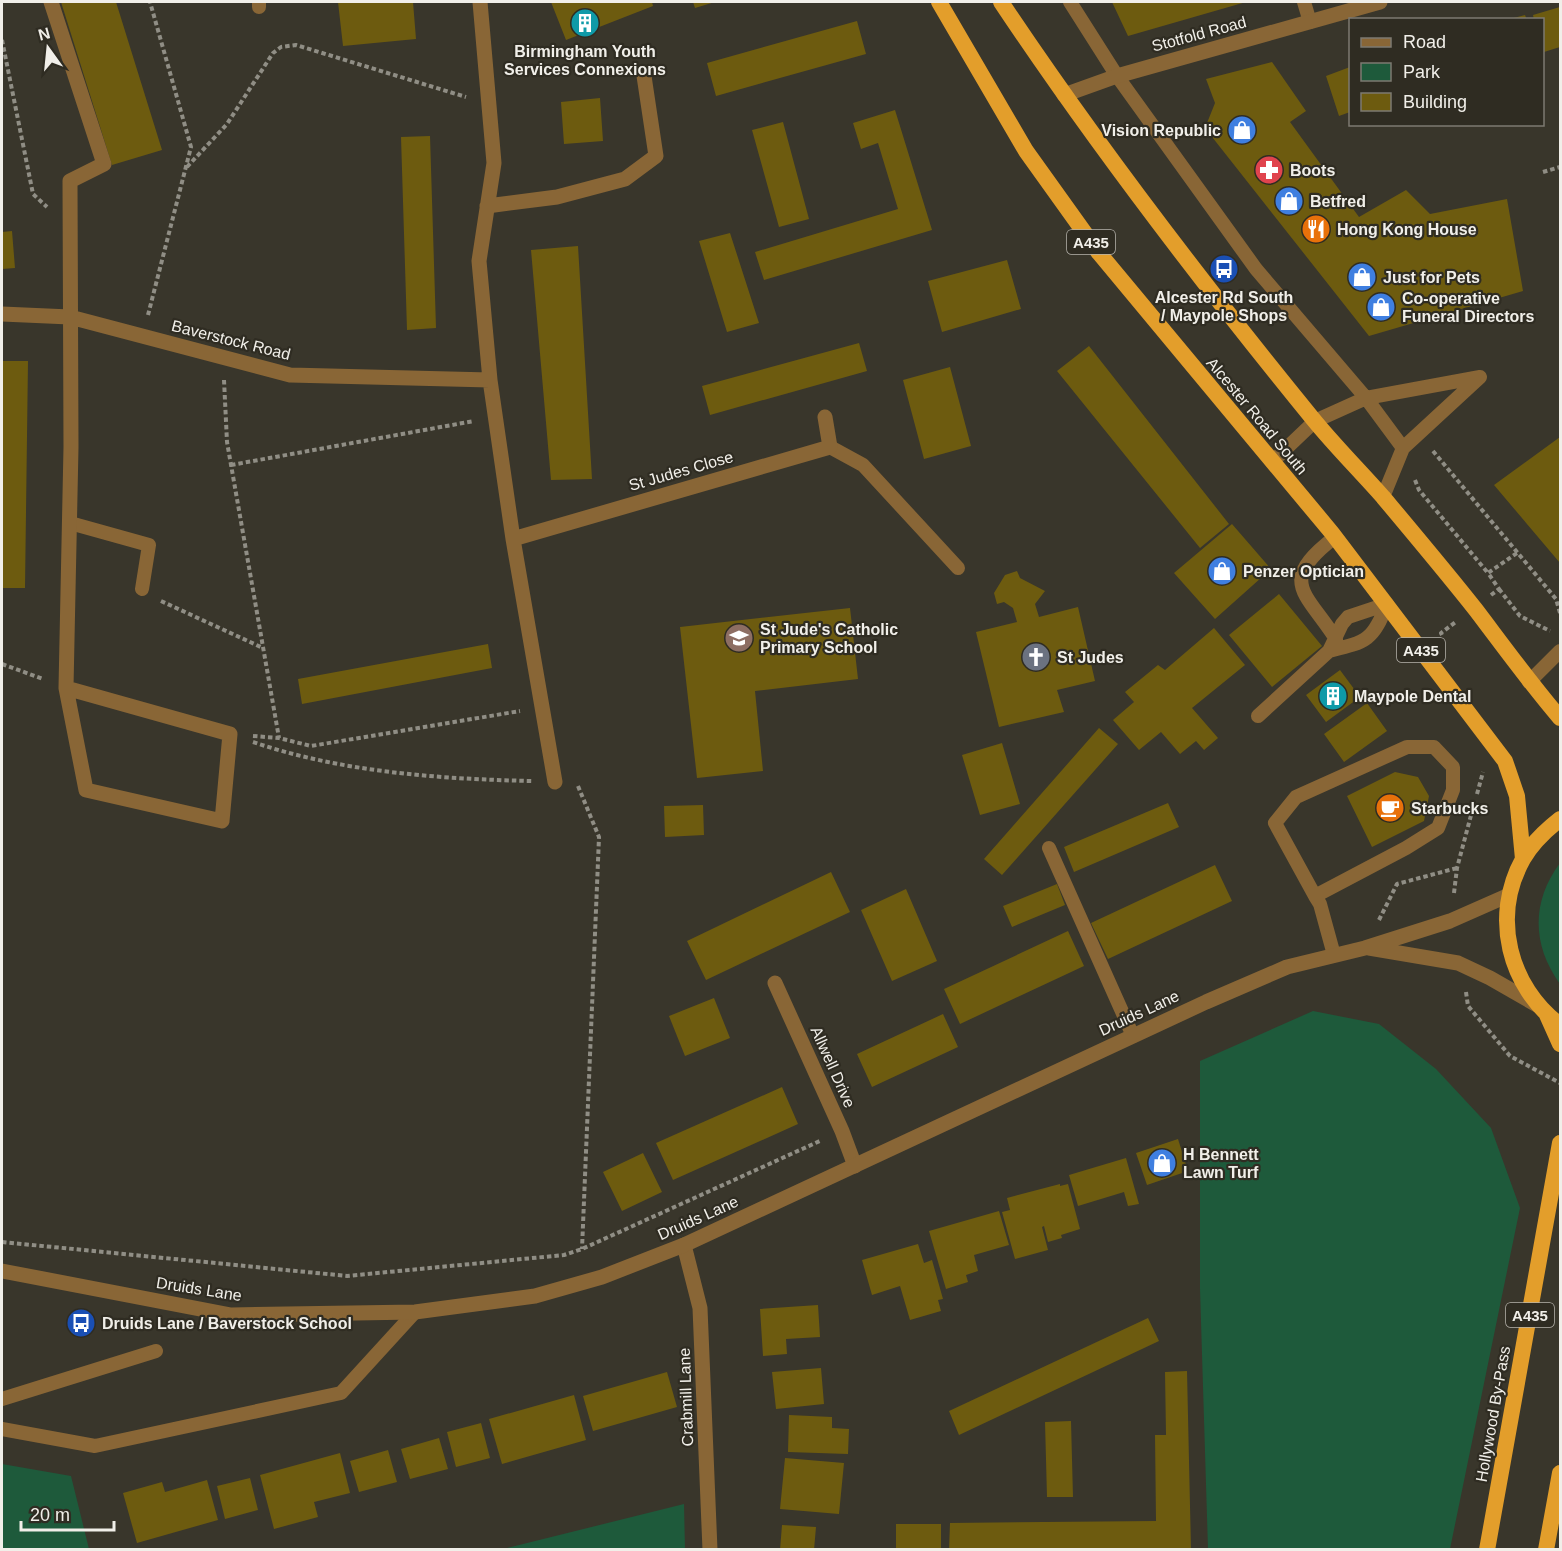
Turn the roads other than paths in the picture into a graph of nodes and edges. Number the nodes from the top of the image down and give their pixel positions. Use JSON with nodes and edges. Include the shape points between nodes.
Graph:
{"nodes":[{"id":1,"x":51,"y":2,"type":"edge"},
{"id":2,"x":480,"y":2,"type":"edge"},
{"id":3,"x":939,"y":2,"type":"edge"},
{"id":4,"x":1001,"y":2,"type":"edge"},
{"id":5,"x":1070,"y":2,"type":"edge"},
{"id":6,"x":1304,"y":2,"type":"edge"},
{"id":7,"x":1380,"y":2,"type":"edge"},
{"id":8,"x":1310,"y":22,"type":"junction"},
{"id":9,"x":644,"y":76,"type":"dead end"},
{"id":10,"x":1117,"y":76,"type":"junction"},
{"id":11,"x":1064,"y":95,"type":"junction"},
{"id":12,"x":487,"y":206,"type":"junction"},
{"id":13,"x":2,"y":314,"type":"edge"},
{"id":14,"x":70,"y":317,"type":"junction"},
{"id":15,"x":490,"y":380,"type":"junction"},
{"id":16,"x":1366,"y":398,"type":"junction"},
{"id":17,"x":825,"y":417,"type":"dead end"},
{"id":18,"x":1315,"y":421,"type":"junction"},
{"id":19,"x":830,"y":447,"type":"junction"},
{"id":20,"x":1403,"y":448,"type":"junction"},
{"id":21,"x":1272,"y":462,"type":"junction"},
{"id":22,"x":1383,"y":497,"type":"junction"},
{"id":23,"x":70,"y":523,"type":"junction"},
{"id":24,"x":1335,"y":537,"type":"junction"},
{"id":25,"x":513,"y":539,"type":"junction"},
{"id":26,"x":958,"y":568,"type":"dead end"},
{"id":27,"x":142,"y":589,"type":"road end"},
{"id":28,"x":1387,"y":604,"type":"junction"},
{"id":29,"x":1332,"y":645,"type":"junction"},
{"id":30,"x":1560,"y":651,"type":"edge"},
{"id":31,"x":1529,"y":682,"type":"junction"},
{"id":32,"x":66,"y":688,"type":"junction"},
{"id":33,"x":1258,"y":716,"type":"dead end"},
{"id":34,"x":1560,"y":718,"type":"edge"},
{"id":35,"x":555,"y":782,"type":"road end"},
{"id":36,"x":1560,"y":819,"type":"edge"},
{"id":37,"x":1049,"y":848,"type":"dead end"},
{"id":38,"x":1523,"y":859,"type":"junction"},
{"id":39,"x":1316,"y":896,"type":"junction"},
{"id":40,"x":1509,"y":896,"type":"junction"},
{"id":41,"x":1365,"y":948,"type":"junction"},
{"id":42,"x":1334,"y":955,"type":"junction"},
{"id":43,"x":776,"y":983,"type":"dead end"},
{"id":44,"x":1542,"y":1010,"type":"junction"},
{"id":45,"x":1560,"y":1025,"type":"edge"},
{"id":46,"x":1133,"y":1035,"type":"junction"},
{"id":47,"x":1560,"y":1044,"type":"edge"},
{"id":48,"x":1560,"y":1143,"type":"edge"},
{"id":49,"x":855,"y":1166,"type":"junction"},
{"id":50,"x":684,"y":1245,"type":"junction"},
{"id":51,"x":2,"y":1270,"type":"edge"},
{"id":52,"x":415,"y":1312,"type":"junction"},
{"id":53,"x":156,"y":1351,"type":"dead end"},
{"id":54,"x":2,"y":1399,"type":"edge"},
{"id":55,"x":2,"y":1429,"type":"edge"},
{"id":56,"x":1560,"y":1473,"type":"edge"},
{"id":57,"x":710,"y":1550,"type":"edge"},
{"id":58,"x":1487,"y":1550,"type":"edge"},
{"id":59,"x":1546,"y":1550,"type":"edge"}],
"edges":[{"from":1,"to":14,"type":"street","via":[[104,164],[70,181]]},
{"from":2,"to":12,"type":"street","via":[[494,163]]},
{"from":3,"to":21,"type":"highway","name":"Alcester Road South","number":"A435","via":[[1026,151],[1099,253]]},
{"from":4,"to":11,"type":"highway"},
{"from":5,"to":10,"type":"lane"},
{"from":6,"to":8,"type":"lane"},
{"from":7,"to":8,"type":"street","name":"Stotfold Road"},
{"from":8,"to":10,"type":"street","name":"Stotfold Road"},
{"from":9,"to":12,"type":"street","via":[[656,156],[625,179],[558,197]]},
{"from":10,"to":11,"type":"street","name":"Stotfold Road"},
{"from":10,"to":16,"type":"lane","via":[[1256,269]]},
{"from":11,"to":18,"type":"highway","via":[[1153,216]]},
{"from":12,"to":15,"type":"street","via":[[479,261]]},
{"from":13,"to":14,"type":"street","name":"Baverstock Road"},
{"from":14,"to":15,"type":"street","name":"Baverstock Road","via":[[290,375]]},
{"from":14,"to":23,"type":"street"},
{"from":15,"to":25,"type":"street"},
{"from":16,"to":18,"type":"lane"},
{"from":16,"to":20,"type":"lane"},
{"from":16,"to":20,"type":"lane","via":[[1480,377]]},
{"from":17,"to":19,"type":"street"},
{"from":18,"to":21,"type":"lane"},
{"from":18,"to":22,"type":"highway"},
{"from":19,"to":25,"type":"street","name":"St Judes Close"},
{"from":19,"to":26,"type":"lane","via":[[863,465]]},
{"from":20,"to":22,"type":"lane"},
{"from":21,"to":24,"type":"highway","name":"Alcester Road South","number":"A435"},
{"from":22,"to":31,"type":"highway"},
{"from":23,"to":27,"type":"lane","via":[[149,545]]},
{"from":23,"to":32,"type":"street"},
{"from":24,"to":28,"type":"highway","name":"Alcester Road South","number":"A435"},
{"from":24,"to":29,"type":"lane","via":[[1308,560],[1301,583]]},
{"from":25,"to":35,"type":"street"},
{"from":28,"to":29,"type":"lane","via":[[1348,617]]},
{"from":28,"to":29,"type":"lane","via":[[1373,634],[1363,642]]},
{"from":28,"to":38,"type":"highway","name":"Alcester Road South","number":"A435","via":[[1505,761],[1517,796]]},
{"from":29,"to":33,"type":"lane"},
{"from":30,"to":31,"type":"lane"},
{"from":31,"to":34,"type":"highway"},
{"from":32,"to":32,"type":"street","via":[[230,734],[222,821],[86,790]]},
{"from":36,"to":38,"type":"highway","number":"A435","via":[[1542,833]]},
{"from":37,"to":46,"type":"lane"},
{"from":38,"to":40,"type":"highway","number":"A435"},
{"from":39,"to":39,"type":"lane","via":[[1275,823],[1296,797],[1407,747],[1434,747],[1453,767],[1453,790],[1438,828]]},
{"from":39,"to":42,"type":"lane"},
{"from":40,"to":41,"type":"street","name":"Druids Lane","via":[[1450,921]]},
{"from":40,"to":44,"type":"highway","number":"A435","via":[[1507,934],[1516,972]]},
{"from":41,"to":42,"type":"street","name":"Druids Lane"},
{"from":41,"to":44,"type":"street","name":"Druids Lane","via":[[1458,963]]},
{"from":42,"to":46,"type":"street","name":"Druids Lane","via":[[1287,967]]},
{"from":43,"to":49,"type":"street","name":"Allwell Drive"},
{"from":44,"to":45,"type":"highway","number":"A435"},
{"from":44,"to":47,"type":"highway","number":"A435"},
{"from":46,"to":49,"type":"street","name":"Druids Lane"},
{"from":48,"to":58,"type":"highway","name":"Hollywood By-Pass","number":"A435"},
{"from":49,"to":50,"type":"street","name":"Druids Lane"},
{"from":50,"to":52,"type":"street","name":"Druids Lane","via":[[602,1277],[535,1296]]},
{"from":50,"to":57,"type":"street","name":"Crabmill Lane","via":[[700,1308]]},
{"from":51,"to":52,"type":"street","name":"Druids Lane","via":[[231,1315]]},
{"from":52,"to":55,"type":"lane","via":[[341,1393],[95,1446]]},
{"from":53,"to":54,"type":"lane"},
{"from":56,"to":59,"type":"highway"}]}
